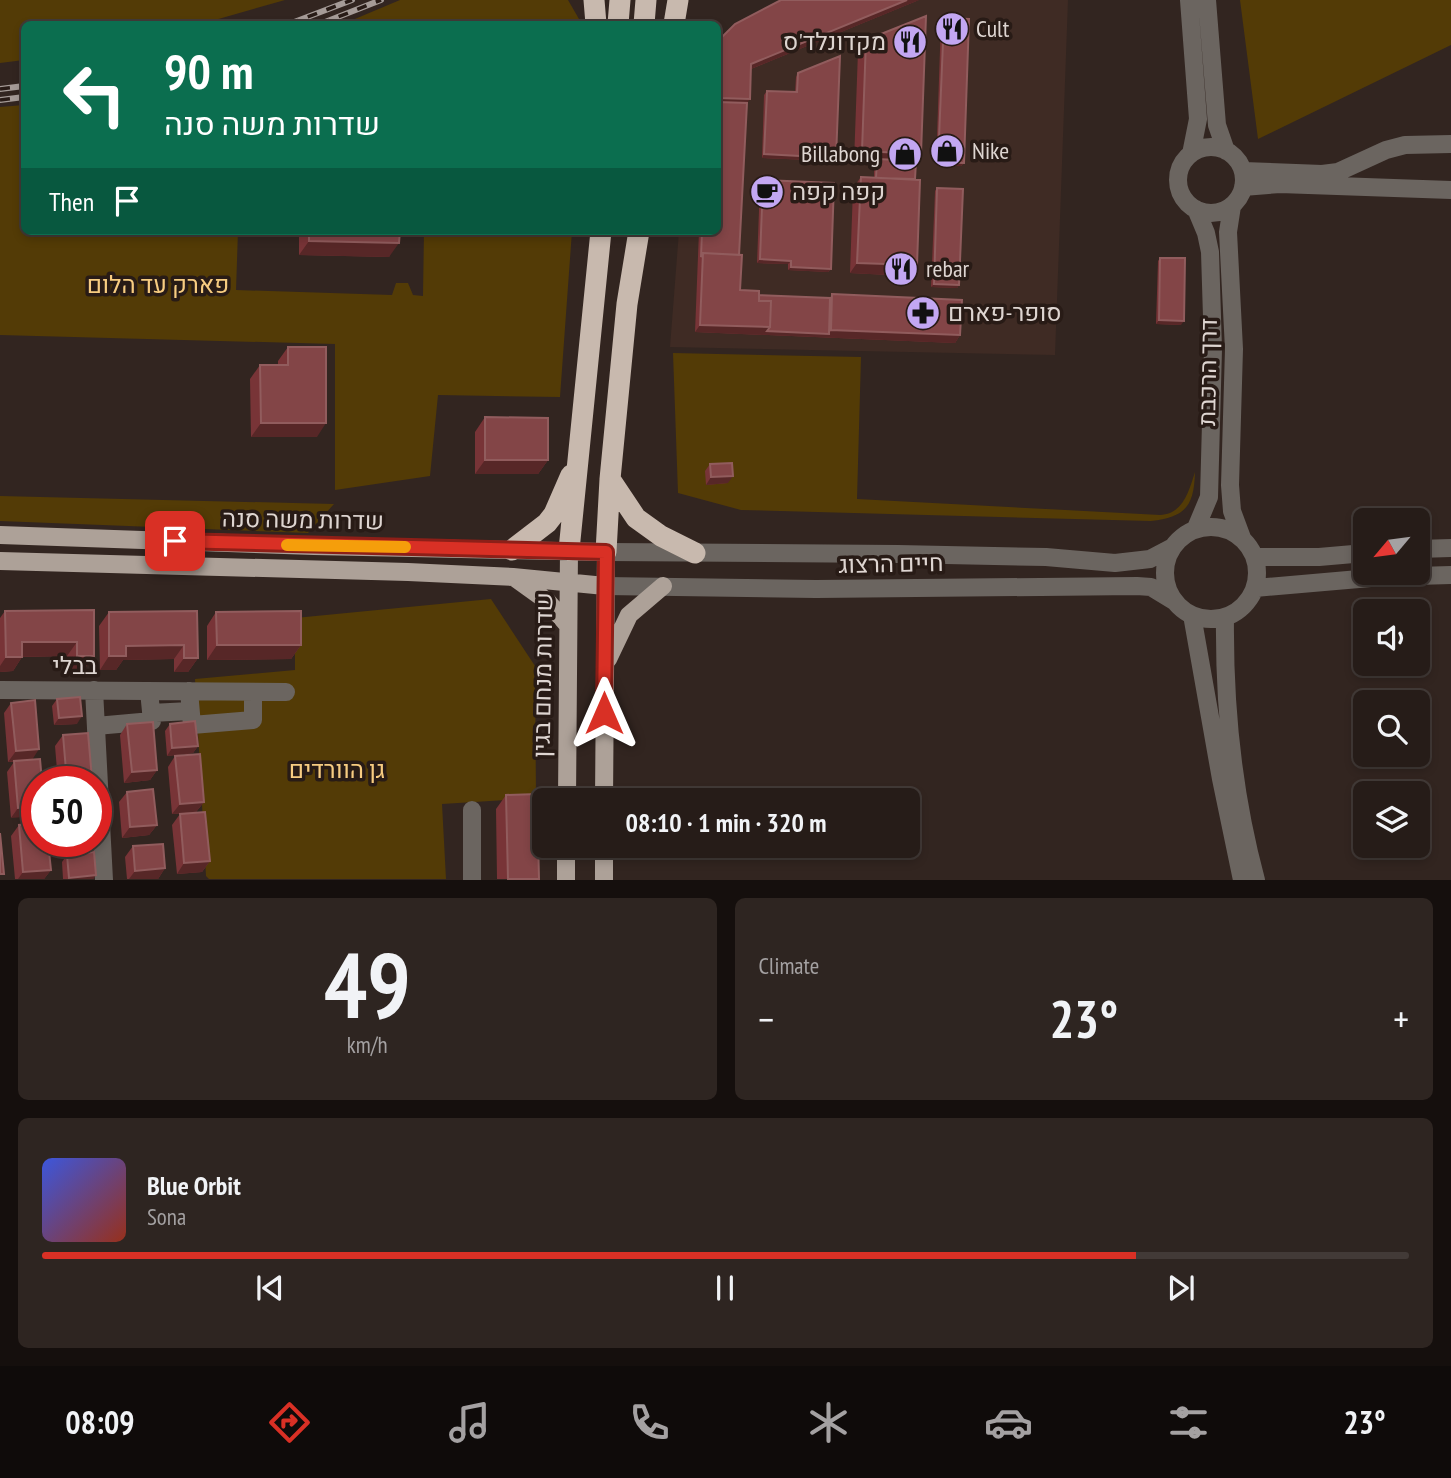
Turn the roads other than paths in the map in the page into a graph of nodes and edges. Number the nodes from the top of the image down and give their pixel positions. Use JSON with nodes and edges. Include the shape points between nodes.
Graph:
{"nodes":[{"id":1,"x":594,"y":0,"type":"edge"},
{"id":2,"x":620,"y":0,"type":"edge"},
{"id":3,"x":646,"y":0,"type":"edge"},
{"id":4,"x":678,"y":0,"type":"edge"},
{"id":5,"x":1189,"y":0,"type":"edge"},
{"id":6,"x":1207,"y":0,"type":"edge"},
{"id":7,"x":596,"y":21,"type":"edge"},
{"id":8,"x":618,"y":21,"type":"edge"},
{"id":9,"x":644,"y":21,"type":"edge"},
{"id":10,"x":674,"y":21,"type":"edge"},
{"id":11,"x":1451,"y":144,"type":"edge"},
{"id":12,"x":1226,"y":151,"type":"junction"},
{"id":13,"x":1191,"y":154,"type":"junction"},
{"id":14,"x":1243,"y":179,"type":"junction"},
{"id":15,"x":1451,"y":190,"type":"edge"},
{"id":16,"x":1232,"y":206,"type":"junction"},
{"id":17,"x":1196,"y":209,"type":"junction"},
{"id":18,"x":599,"y":235,"type":"edge"},
{"id":19,"x":629,"y":235,"type":"edge"},
{"id":20,"x":638,"y":235,"type":"edge"},
{"id":21,"x":627,"y":304,"type":"junction"},
{"id":22,"x":580,"y":454,"type":"junction"},
{"id":23,"x":610,"y":479,"type":"junction"},
{"id":24,"x":1196,"y":528,"type":"junction"},
{"id":25,"x":0,"y":535,"type":"edge"},
{"id":26,"x":1242,"y":538,"type":"junction"},
{"id":27,"x":1171,"y":548,"type":"junction"},
{"id":28,"x":1451,"y":548,"type":"edge"},
{"id":29,"x":1430,"y":549,"type":"edge"},
{"id":30,"x":512,"y":550,"type":"junction"},
{"id":31,"x":569,"y":550,"type":"junction"},
{"id":32,"x":606,"y":552,"type":"junction"},
{"id":33,"x":695,"y":553,"type":"junction"},
{"id":34,"x":1353,"y":554,"type":"edge"},
{"id":35,"x":1255,"y":557,"type":"junction"},
{"id":36,"x":0,"y":561,"type":"edge"},
{"id":37,"x":1451,"y":575,"type":"edge"},
{"id":38,"x":513,"y":577,"type":"junction"},
{"id":39,"x":568,"y":584,"type":"junction"},
{"id":40,"x":605,"y":586,"type":"junction"},
{"id":41,"x":663,"y":586,"type":"junction"},
{"id":42,"x":1255,"y":588,"type":"junction"},
{"id":43,"x":1174,"y":601,"type":"junction"},
{"id":44,"x":1192,"y":615,"type":"junction"},
{"id":45,"x":1225,"y":617,"type":"junction"},
{"id":46,"x":567,"y":624,"type":"junction"},
{"id":47,"x":604,"y":669,"type":"junction"},
{"id":48,"x":0,"y":690,"type":"edge"},
{"id":49,"x":93,"y":690,"type":"junction"},
{"id":50,"x":149,"y":691,"type":"junction"},
{"id":51,"x":188,"y":691,"type":"junction"},
{"id":52,"x":253,"y":692,"type":"junction"},
{"id":53,"x":286,"y":692,"type":"dead end"},
{"id":54,"x":190,"y":710,"type":"junction"},
{"id":55,"x":151,"y":713,"type":"junction"},
{"id":56,"x":96,"y":726,"type":"junction"},
{"id":57,"x":567,"y":788,"type":"edge"},
{"id":58,"x":604,"y":788,"type":"edge"},
{"id":59,"x":472,"y":810,"type":"dead end"},
{"id":60,"x":566,"y":858,"type":"edge"},
{"id":61,"x":605,"y":858,"type":"edge"},
{"id":62,"x":104,"y":880,"type":"edge"},
{"id":63,"x":472,"y":880,"type":"edge"},
{"id":64,"x":566,"y":880,"type":"edge"},
{"id":65,"x":606,"y":880,"type":"edge"},
{"id":66,"x":1242,"y":880,"type":"edge"},
{"id":67,"x":1256,"y":880,"type":"edge"}],
"edges":[{"from":1,"to":7,"type":"highway"},
{"from":2,"to":8,"type":"highway"},
{"from":3,"to":9,"type":"highway"},
{"from":4,"to":10,"type":"highway"},
{"from":5,"to":13,"type":"street","via":[[1198,119]]},
{"from":6,"to":12,"type":"street","via":[[1217,125]]},
{"from":11,"to":14,"type":"street","via":[[1405,145],[1338,172]]},
{"from":12,"to":13,"type":"street","via":[[1208,147]]},
{"from":12,"to":14,"type":"street","via":[[1239,163]]},
{"from":13,"to":17,"type":"street","via":[[1179,172],[1179,187]]},
{"from":14,"to":15,"type":"street"},
{"from":14,"to":16,"type":"street"},
{"from":16,"to":17,"type":"street","via":[[1214,213]]},
{"from":16,"to":26,"type":"street","name":"דרך הרכבת","via":[[1228,232],[1234,349],[1230,485],[1232,512]]},
{"from":17,"to":24,"type":"street","name":"דרך הרכבת","via":[[1210,252],[1213,349],[1209,497]]},
{"from":18,"to":22,"type":"highway"},
{"from":19,"to":21,"type":"highway"},
{"from":20,"to":21,"type":"highway"},
{"from":21,"to":23,"type":"highway"},
{"from":22,"to":30,"type":"highway","via":[[554,514]]},
{"from":22,"to":31,"type":"highway"},
{"from":23,"to":32,"type":"highway"},
{"from":23,"to":33,"type":"highway","via":[[636,518]]},
{"from":24,"to":26,"type":"street","via":[[1228,529]]},
{"from":24,"to":27,"type":"street"},
{"from":25,"to":30,"type":"main road","name":"שדרות משה סנה"},
{"from":26,"to":35,"type":"street"},
{"from":27,"to":33,"type":"street","name":"חיים הרצוג","via":[[1150,559],[1115,564],[1046,557]]},
{"from":27,"to":43,"type":"street","via":[[1164,575]]},
{"from":28,"to":29,"type":"street"},
{"from":30,"to":31,"type":"main road","name":"שדרות משה סנה"},
{"from":31,"to":32,"type":"main road","name":"שדרות משה סנה"},
{"from":31,"to":39,"type":"main road","name":"שדרות מנחם בגין"},
{"from":32,"to":33,"type":"street","name":"חיים הרצוג"},
{"from":32,"to":40,"type":"main road"},
{"from":34,"to":35,"type":"street"},
{"from":35,"to":42,"type":"street"},
{"from":36,"to":38,"type":"main road","name":"שדרות משה סנה"},
{"from":37,"to":42,"type":"street"},
{"from":38,"to":39,"type":"main road","name":"שדרות משה סנה"},
{"from":38,"to":46,"type":"main road","via":[[547,601]]},
{"from":39,"to":40,"type":"main road","name":"שדרות משה סנה"},
{"from":39,"to":46,"type":"main road","name":"שדרות מנחם בגין"},
{"from":40,"to":41,"type":"street","name":"חיים הרצוג"},
{"from":40,"to":47,"type":"main road"},
{"from":41,"to":43,"type":"street","name":"חיים הרצוג","via":[[1137,586],[1151,587]]},
{"from":41,"to":47,"type":"main road","via":[[629,615]]},
{"from":42,"to":45,"type":"street","via":[[1238,611]]},
{"from":43,"to":44,"type":"street"},
{"from":44,"to":45,"type":"street","via":[[1211,620]]},
{"from":44,"to":66,"type":"street"},
{"from":45,"to":67,"type":"street","via":[[1225,697]]},
{"from":46,"to":57,"type":"main road","name":"שדרות מנחם בגין"},
{"from":47,"to":58,"type":"main road"},
{"from":48,"to":49,"type":"street","name":"בבלי"},
{"from":49,"to":50,"type":"street","name":"בבלי"},
{"from":49,"to":56,"type":"street"},
{"from":50,"to":51,"type":"street","name":"בבלי"},
{"from":50,"to":55,"type":"street"},
{"from":51,"to":52,"type":"street","name":"בבלי"},
{"from":51,"to":54,"type":"street"},
{"from":52,"to":53,"type":"street","name":"בבלי"},
{"from":52,"to":54,"type":"street","via":[[253,720],[192,725]]},
{"from":54,"to":55,"type":"street"},
{"from":55,"to":56,"type":"street","via":[[152,722]]},
{"from":56,"to":62,"type":"street"},
{"from":59,"to":63,"type":"street"},
{"from":60,"to":64,"type":"main road"},
{"from":61,"to":65,"type":"main road"}]}
